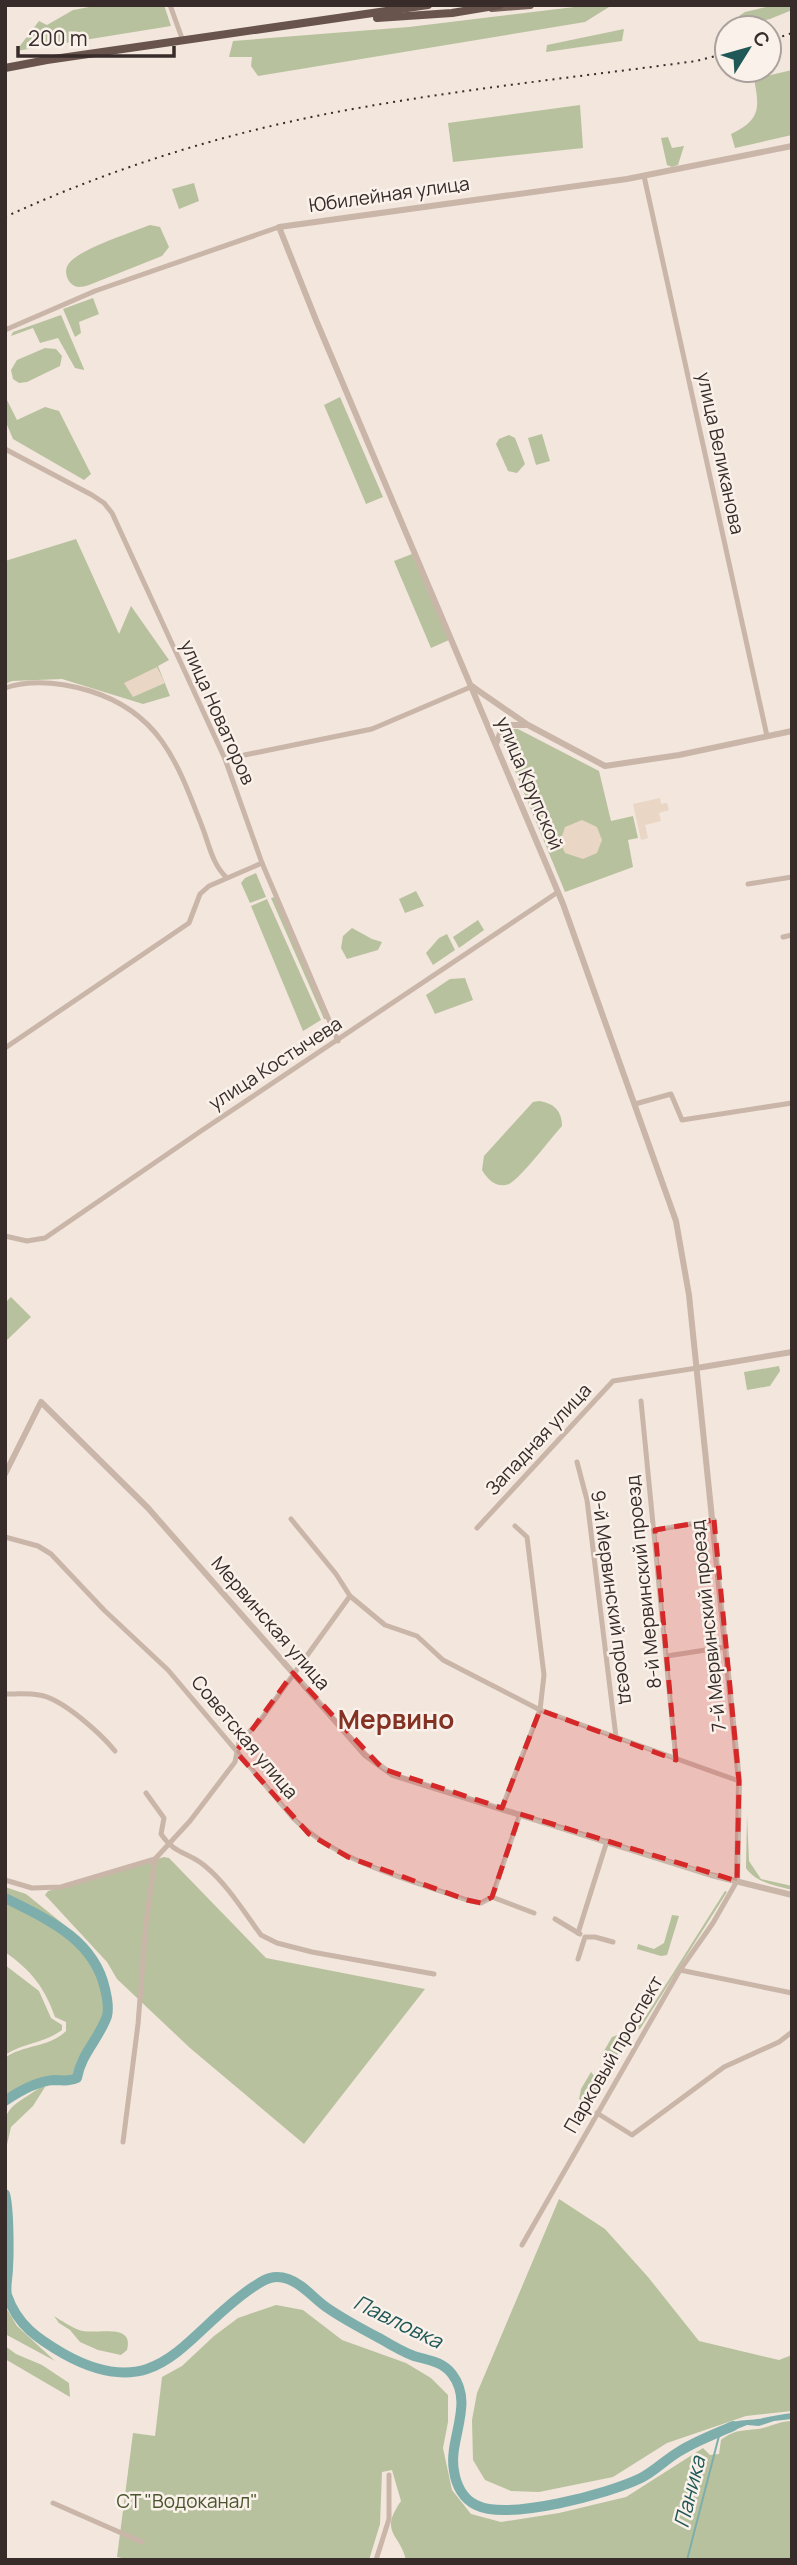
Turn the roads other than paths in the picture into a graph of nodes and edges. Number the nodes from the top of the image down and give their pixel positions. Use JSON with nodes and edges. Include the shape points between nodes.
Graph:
{"nodes":[{"id":1,"x":170,"y":5,"type":"edge"},
{"id":2,"x":428,"y":5,"type":"edge"},
{"id":3,"x":500,"y":5,"type":"edge"},
{"id":4,"x":530,"y":5,"type":"edge"},
{"id":5,"x":486,"y":8,"type":"junction"},
{"id":6,"x":321,"y":22,"type":"junction"},
{"id":7,"x":183,"y":41,"type":"junction"},
{"id":8,"x":5,"y":68,"type":"edge"},
{"id":9,"x":792,"y":146,"type":"edge"},
{"id":10,"x":645,"y":176,"type":"junction"},
{"id":11,"x":279,"y":227,"type":"junction"},
{"id":12,"x":5,"y":330,"type":"edge"},
{"id":13,"x":5,"y":449,"type":"edge"},
{"id":14,"x":473,"y":686,"type":"junction"},
{"id":15,"x":5,"y":688,"type":"edge"},
{"id":16,"x":493,"y":702,"type":"junction"},
{"id":17,"x":483,"y":711,"type":"junction"},
{"id":18,"x":528,"y":725,"type":"junction"},
{"id":19,"x":792,"y":731,"type":"edge"},
{"id":20,"x":767,"y":736,"type":"junction"},
{"id":21,"x":496,"y":744,"type":"junction"},
{"id":22,"x":225,"y":759,"type":"junction"},
{"id":23,"x":262,"y":863,"type":"junction"},
{"id":24,"x":226,"y":877,"type":"junction"},
{"id":25,"x":792,"y":877,"type":"edge"},
{"id":26,"x":748,"y":884,"type":"dead end"},
{"id":27,"x":558,"y":892,"type":"junction"},
{"id":28,"x":792,"y":935,"type":"edge"},
{"id":29,"x":783,"y":937,"type":"dead end"},
{"id":30,"x":338,"y":1041,"type":"junction"},
{"id":31,"x":5,"y":1048,"type":"edge"},
{"id":32,"x":792,"y":1103,"type":"edge"},
{"id":33,"x":635,"y":1104,"type":"junction"},
{"id":34,"x":5,"y":1236,"type":"edge"},
{"id":35,"x":792,"y":1352,"type":"edge"},
{"id":36,"x":697,"y":1368,"type":"junction"},
{"id":37,"x":641,"y":1401,"type":"dead end"},
{"id":38,"x":577,"y":1462,"type":"dead end"},
{"id":39,"x":5,"y":1474,"type":"edge"},
{"id":40,"x":291,"y":1519,"type":"dead end"},
{"id":41,"x":714,"y":1520,"type":"junction"},
{"id":42,"x":515,"y":1526,"type":"dead end"},
{"id":43,"x":477,"y":1528,"type":"dead end"},
{"id":44,"x":655,"y":1530,"type":"junction"},
{"id":45,"x":5,"y":1537,"type":"edge"},
{"id":46,"x":350,"y":1596,"type":"junction"},
{"id":47,"x":725,"y":1647,"type":"junction"},
{"id":48,"x":667,"y":1656,"type":"junction"},
{"id":49,"x":293,"y":1673,"type":"junction"},
{"id":50,"x":5,"y":1694,"type":"edge"},
{"id":51,"x":540,"y":1710,"type":"junction"},
{"id":52,"x":616,"y":1737,"type":"junction"},
{"id":53,"x":116,"y":1751,"type":"dead end"},
{"id":54,"x":236,"y":1752,"type":"junction"},
{"id":55,"x":676,"y":1760,"type":"junction"},
{"id":56,"x":739,"y":1781,"type":"junction"},
{"id":57,"x":146,"y":1793,"type":"dead end"},
{"id":58,"x":502,"y":1808,"type":"junction"},
{"id":59,"x":520,"y":1814,"type":"junction"},
{"id":60,"x":607,"y":1841,"type":"junction"},
{"id":61,"x":169,"y":1844,"type":"junction"},
{"id":62,"x":155,"y":1859,"type":"junction"},
{"id":63,"x":5,"y":1880,"type":"edge"},
{"id":64,"x":737,"y":1881,"type":"junction"},
{"id":65,"x":792,"y":1895,"type":"edge"},
{"id":66,"x":492,"y":1897,"type":"junction"},
{"id":67,"x":534,"y":1913,"type":"dead end"},
{"id":68,"x":555,"y":1919,"type":"dead end"},
{"id":69,"x":581,"y":1935,"type":"junction"},
{"id":70,"x":613,"y":1942,"type":"dead end"},
{"id":71,"x":578,"y":1959,"type":"dead end"},
{"id":72,"x":680,"y":1970,"type":"junction"},
{"id":73,"x":434,"y":1974,"type":"dead end"},
{"id":74,"x":792,"y":1993,"type":"edge"},
{"id":75,"x":792,"y":2032,"type":"edge"},
{"id":76,"x":597,"y":2113,"type":"junction"},
{"id":77,"x":123,"y":2142,"type":"dead end"},
{"id":78,"x":522,"y":2245,"type":"dead end"},
{"id":79,"x":389,"y":2475,"type":"dead end"},
{"id":80,"x":54,"y":2503,"type":"dead end"},
{"id":81,"x":142,"y":2542,"type":"dead end"},
{"id":82,"x":376,"y":2560,"type":"edge"}],
"edges":[{"from":1,"to":7,"type":"street"},
{"from":2,"to":6,"type":"highway"},
{"from":3,"to":5,"type":"highway"},
{"from":4,"to":5,"type":"main road"},
{"from":5,"to":6,"type":"highway"},
{"from":6,"to":7,"type":"highway"},
{"from":7,"to":8,"type":"highway"},
{"from":9,"to":10,"type":"street","name":"Юбилейная улица"},
{"from":10,"to":11,"type":"street","name":"Юбилейная улица"},
{"from":10,"to":20,"type":"street","name":"улица Великанова"},
{"from":11,"to":12,"type":"street","name":"Юбилейная улица","via":[[95,290]]},
{"from":11,"to":14,"type":"street","name":"улица Крупской"},
{"from":13,"to":22,"type":"street","name":"улица Новаторов","via":[[92,495],[112,513]]},
{"from":14,"to":16,"type":"street"},
{"from":14,"to":17,"type":"street","name":"улица Крупской"},
{"from":14,"to":22,"type":"street","via":[[364,732]]},
{"from":15,"to":24,"type":"street","via":[[66,683],[111,698],[148,722],[182,775],[216,864]]},
{"from":16,"to":17,"type":"street","via":[[484,704]]},
{"from":16,"to":18,"type":"street"},
{"from":17,"to":21,"type":"street","name":"улица Крупской"},
{"from":18,"to":20,"type":"street","via":[[605,766]]},
{"from":18,"to":21,"type":"street","via":[[507,725]]},
{"from":19,"to":20,"type":"street"},
{"from":21,"to":27,"type":"street","name":"улица Крупской"},
{"from":22,"to":23,"type":"street","name":"улица Новаторов"},
{"from":23,"to":24,"type":"street"},
{"from":23,"to":30,"type":"street","name":"улица Новаторов"},
{"from":24,"to":31,"type":"street","via":[[200,894],[189,923]]},
{"from":25,"to":26,"type":"street"},
{"from":27,"to":30,"type":"street","name":"улица Костычева"},
{"from":27,"to":33,"type":"street","name":"улица Крупской"},
{"from":28,"to":29,"type":"street"},
{"from":30,"to":34,"type":"street","name":"улица Костычева","via":[[46,1238],[27,1241]]},
{"from":32,"to":33,"type":"street","via":[[682,1120],[671,1094]]},
{"from":33,"to":36,"type":"street","name":"улица Крупской","via":[[679,1233]]},
{"from":35,"to":36,"type":"street","name":"Западная улица"},
{"from":36,"to":41,"type":"street","name":"7-й Мервинский проезд"},
{"from":36,"to":43,"type":"street","name":"Западная улица","via":[[613,1381]]},
{"from":37,"to":44,"type":"street","name":"8-й Мервинский проезд"},
{"from":38,"to":52,"type":"street","name":"9-й Мервинский проезд","via":[[587,1500]]},
{"from":39,"to":49,"type":"street","name":"Мервинская улица","via":[[41,1402],[148,1508]]},
{"from":40,"to":46,"type":"street"},
{"from":41,"to":44,"type":"street"},
{"from":41,"to":47,"type":"street","name":"7-й Мервинский проезд"},
{"from":42,"to":51,"type":"street","via":[[527,1537],[529,1550],[544,1675]]},
{"from":44,"to":48,"type":"street","name":"8-й Мервинский проезд"},
{"from":45,"to":54,"type":"street","name":"Советская улица","via":[[51,1554],[168,1670]]},
{"from":46,"to":49,"type":"street"},
{"from":46,"to":51,"type":"street","via":[[385,1625],[417,1636],[443,1660]]},
{"from":47,"to":48,"type":"street"},
{"from":47,"to":56,"type":"street","name":"7-й Мервинский проезд"},
{"from":48,"to":55,"type":"street","name":"8-й Мервинский проезд"},
{"from":49,"to":54,"type":"street"},
{"from":49,"to":58,"type":"street","name":"Мервинская улица","via":[[365,1755],[383,1769]]},
{"from":50,"to":53,"type":"street","via":[[41,1695],[85,1721]]},
{"from":51,"to":52,"type":"street"},
{"from":51,"to":58,"type":"street"},
{"from":52,"to":55,"type":"street"},
{"from":54,"to":61,"type":"street","via":[[235,1762]]},
{"from":54,"to":66,"type":"street","name":"Советская улица","via":[[309,1833],[348,1857],[467,1900],[481,1903]]},
{"from":55,"to":56,"type":"street"},
{"from":56,"to":64,"type":"street","name":"7-й Мервинский проезд"},
{"from":57,"to":61,"type":"street","via":[[164,1818],[161,1834]]},
{"from":58,"to":59,"type":"street","name":"Мервинская улица"},
{"from":59,"to":60,"type":"street","name":"Мервинская улица"},
{"from":59,"to":66,"type":"street"},
{"from":60,"to":64,"type":"street","name":"Мервинская улица"},
{"from":60,"to":69,"type":"street"},
{"from":61,"to":62,"type":"street"},
{"from":61,"to":73,"type":"street","via":[[208,1868],[269,1940]]},
{"from":62,"to":63,"type":"street","via":[[61,1887],[32,1888]]},
{"from":62,"to":77,"type":"street"},
{"from":64,"to":65,"type":"street","name":"Мервинская улица"},
{"from":64,"to":72,"type":"street","name":"Парковый проспект"},
{"from":66,"to":67,"type":"street","name":"Советская улица"},
{"from":68,"to":69,"type":"street"},
{"from":69,"to":70,"type":"street"},
{"from":69,"to":71,"type":"street"},
{"from":72,"to":74,"type":"street"},
{"from":72,"to":76,"type":"street","name":"Парковый проспект"},
{"from":75,"to":76,"type":"street","via":[[723,2067],[632,2135]]},
{"from":76,"to":78,"type":"street","name":"Парковый проспект"},
{"from":79,"to":82,"type":"street","via":[[389,2519]]},
{"from":80,"to":81,"type":"street"}]}
